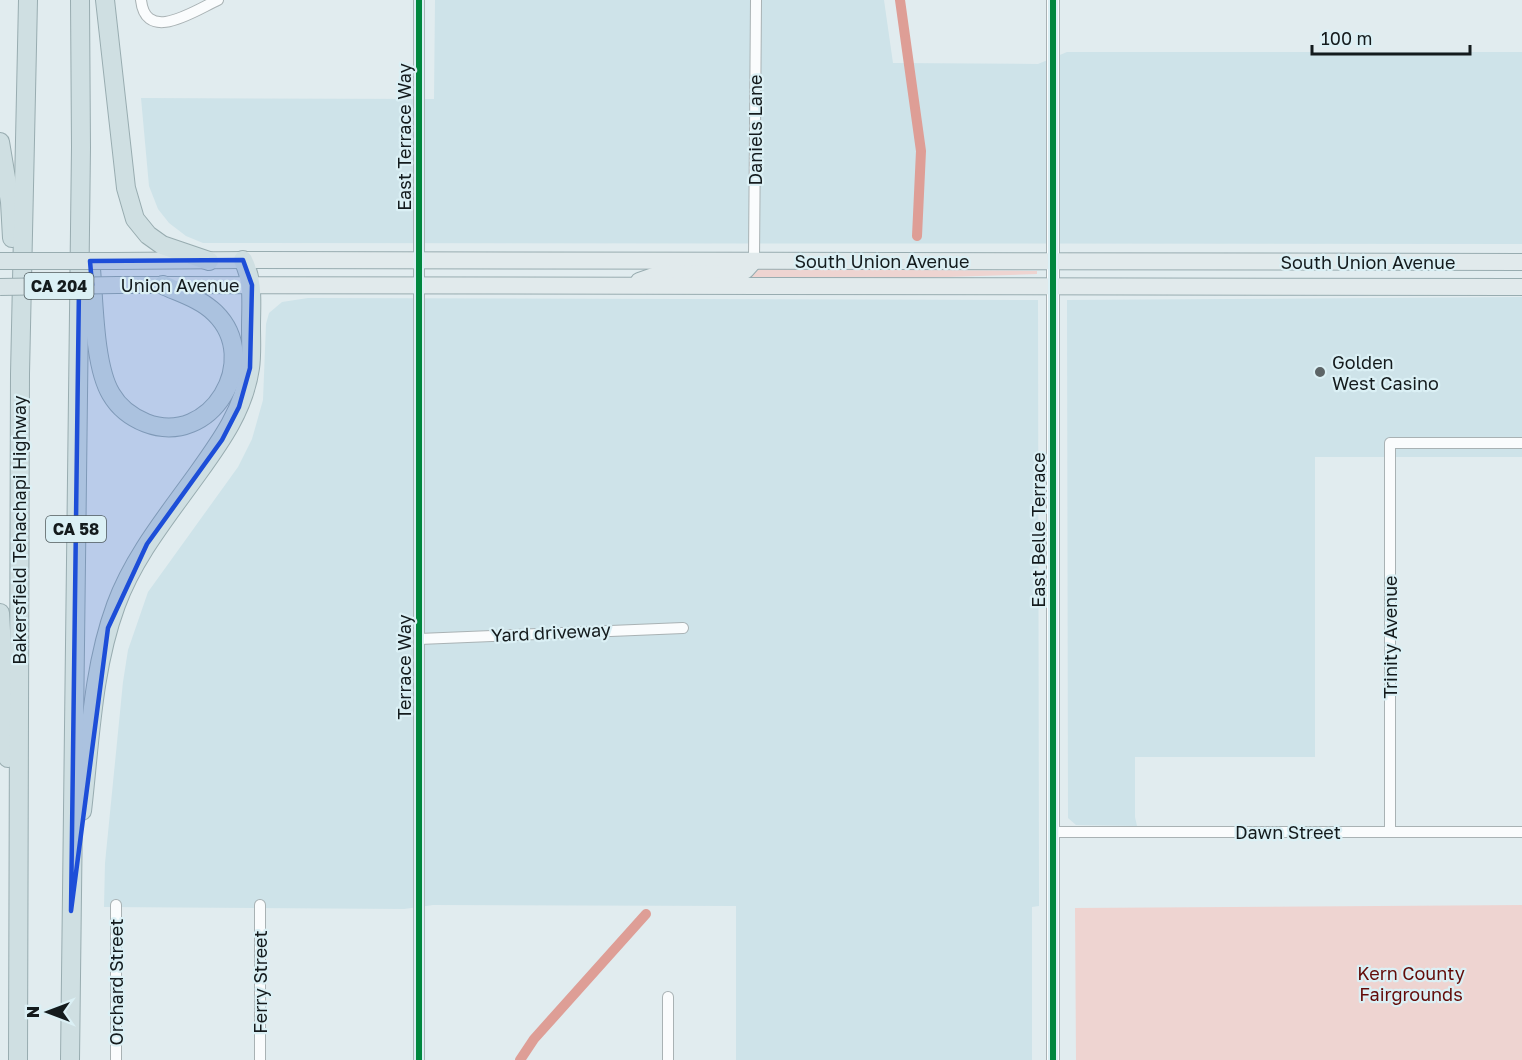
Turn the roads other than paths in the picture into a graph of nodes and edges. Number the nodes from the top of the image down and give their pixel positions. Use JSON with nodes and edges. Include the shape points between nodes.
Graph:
{"nodes":[{"id":1,"x":28,"y":0,"type":"edge"},
{"id":2,"x":80,"y":0,"type":"edge"},
{"id":3,"x":105,"y":0,"type":"edge"},
{"id":4,"x":141,"y":0,"type":"edge"},
{"id":5,"x":219,"y":0,"type":"edge"},
{"id":6,"x":419,"y":0,"type":"edge"},
{"id":7,"x":756,"y":0,"type":"edge"},
{"id":8,"x":1053,"y":0,"type":"edge"},
{"id":9,"x":0,"y":142,"type":"edge"},
{"id":10,"x":81,"y":147,"type":"junction"},
{"id":11,"x":243,"y":260,"type":"junction"},
{"id":12,"x":0,"y":261,"type":"edge"},
{"id":13,"x":209,"y":261,"type":"junction"},
{"id":14,"x":754,"y":261,"type":"junction"},
{"id":15,"x":1053,"y":261,"type":"junction"},
{"id":16,"x":1522,"y":262,"type":"edge"},
{"id":17,"x":419,"y":274,"type":"junction"},
{"id":18,"x":163,"y":285,"type":"junction"},
{"id":19,"x":252,"y":285,"type":"junction"},
{"id":20,"x":630,"y":286,"type":"junction"},
{"id":21,"x":0,"y":287,"type":"edge"},
{"id":22,"x":1053,"y":287,"type":"junction"},
{"id":23,"x":1522,"y":287,"type":"edge"},
{"id":24,"x":20,"y":374,"type":"junction"},
{"id":25,"x":1522,"y":443,"type":"edge"},
{"id":26,"x":0,"y":613,"type":"edge"},
{"id":27,"x":683,"y":628,"type":"dead end"},
{"id":28,"x":419,"y":639,"type":"junction"},
{"id":29,"x":1053,"y":831,"type":"junction"},
{"id":30,"x":1390,"y":832,"type":"junction"},
{"id":31,"x":1522,"y":832,"type":"edge"},
{"id":32,"x":18,"y":904,"type":"junction"},
{"id":33,"x":116,"y":905,"type":"dead end"},
{"id":34,"x":260,"y":905,"type":"dead end"},
{"id":35,"x":71,"y":911,"type":"junction"},
{"id":36,"x":668,"y":997,"type":"dead end"},
{"id":37,"x":18,"y":1060,"type":"edge"},
{"id":38,"x":70,"y":1060,"type":"edge"},
{"id":39,"x":116,"y":1060,"type":"edge"},
{"id":40,"x":260,"y":1060,"type":"edge"},
{"id":41,"x":419,"y":1060,"type":"edge"},
{"id":42,"x":668,"y":1060,"type":"edge"},
{"id":43,"x":1053,"y":1060,"type":"edge"}],
"edges":[{"from":1,"to":24,"type":"highway","name":"Bakersfield Tehachapi Highway","number":"CA 58"},
{"from":2,"to":10,"type":"highway","number":"CA 58"},
{"from":3,"to":13,"type":"highway","via":[[126,188],[135,219],[162,245]]},
{"from":4,"to":5,"type":"street","via":[[145,14],[159,23],[187,16]]},
{"from":6,"to":17,"type":"street","name":"East Terrace Way"},
{"from":7,"to":14,"type":"street","name":"Daniels Lane"},
{"from":8,"to":15,"type":"street","name":"East Belle Terrace"},
{"from":9,"to":24,"type":"highway","via":[[10,202]]},
{"from":10,"to":18,"type":"highway","via":[[103,375],[111,394],[130,416],[151,425],[183,426],[205,416],[223,396],[233,373],[233,354],[228,333],[216,314]]},
{"from":10,"to":35,"type":"highway","number":"CA 58"},
{"from":11,"to":13,"type":"highway","name":"Union Avenue","number":"CA 204"},
{"from":11,"to":17,"type":"main road","name":"South Union Avenue"},
{"from":11,"to":19,"type":"highway"},
{"from":12,"to":13,"type":"highway","name":"Union Avenue","number":"CA 204","bridge":true},
{"from":14,"to":15,"type":"main road","name":"South Union Avenue"},
{"from":14,"to":17,"type":"main road","name":"South Union Avenue"},
{"from":14,"to":20,"type":"main road","via":[[740,273],[659,274]]},
{"from":15,"to":16,"type":"main road","name":"South Union Avenue"},
{"from":15,"to":22,"type":"street","name":"East Belle Terrace"},
{"from":17,"to":19,"type":"main road","name":"South Union Avenue"},
{"from":17,"to":20,"type":"main road","name":"South Union Avenue"},
{"from":17,"to":28,"type":"street","name":"Terrace Way"},
{"from":18,"to":19,"type":"main road","name":"Union Avenue"},
{"from":18,"to":21,"type":"highway","name":"Union Avenue","number":"CA 204","bridge":true},
{"from":19,"to":35,"type":"highway","via":[[250,368],[239,407],[222,440],[130,572],[108,628],[98,681]]},
{"from":20,"to":22,"type":"main road","name":"South Union Avenue"},
{"from":22,"to":23,"type":"main road","name":"South Union Avenue"},
{"from":22,"to":29,"type":"street","name":"East Belle Terrace"},
{"from":24,"to":32,"type":"highway","name":"Bakersfield Tehachapi Highway","number":"CA 58"},
{"from":25,"to":30,"type":"street","name":"Trinity Avenue","via":[[1389,443]]},
{"from":26,"to":32,"type":"highway"},
{"from":27,"to":28,"type":"street","name":"Yard driveway"},
{"from":28,"to":41,"type":"street","name":"Terrace Way"},
{"from":29,"to":30,"type":"street","name":"Dawn Street"},
{"from":29,"to":43,"type":"street","name":"East Belle Terrace"},
{"from":30,"to":31,"type":"street","name":"Dawn Street"},
{"from":32,"to":37,"type":"highway","name":"Bakersfield Tehachapi Highway","number":"CA 58"},
{"from":33,"to":39,"type":"street","name":"Orchard Street"},
{"from":34,"to":40,"type":"street","name":"Ferry Street"},
{"from":35,"to":38,"type":"highway","number":"CA 58"},
{"from":36,"to":42,"type":"street"}]}
